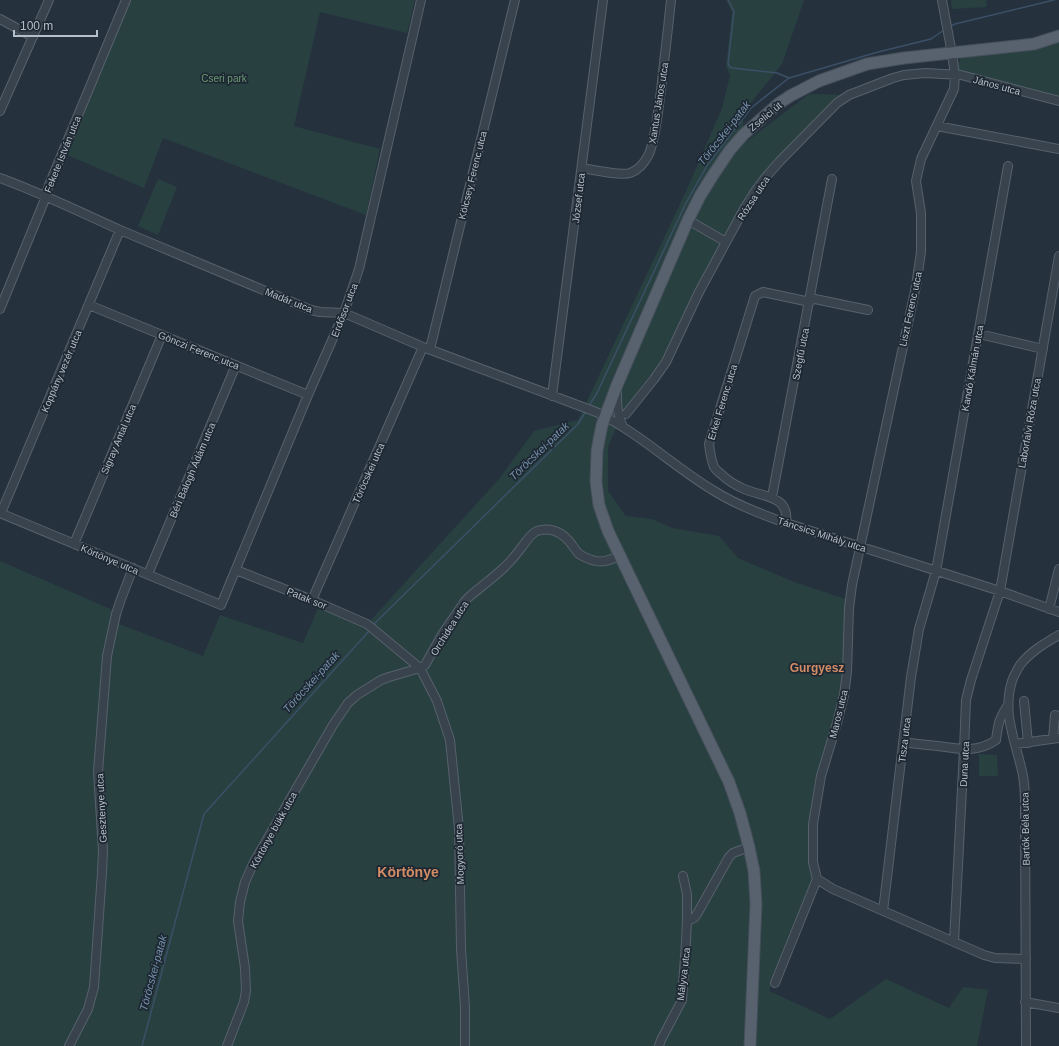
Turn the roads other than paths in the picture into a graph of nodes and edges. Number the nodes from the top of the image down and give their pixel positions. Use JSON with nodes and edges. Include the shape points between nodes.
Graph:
{"nodes":[{"id":1,"x":49,"y":0,"type":"edge"},
{"id":2,"x":126,"y":0,"type":"edge"},
{"id":3,"x":421,"y":0,"type":"edge"},
{"id":4,"x":515,"y":0,"type":"edge"},
{"id":5,"x":603,"y":0,"type":"edge"},
{"id":6,"x":671,"y":0,"type":"edge"},
{"id":7,"x":942,"y":0,"type":"edge"},
{"id":8,"x":0,"y":19,"type":"edge"},
{"id":9,"x":1059,"y":36,"type":"edge"},
{"id":10,"x":33,"y":37,"type":"junction"},
{"id":11,"x":952,"y":54,"type":"junction"},
{"id":12,"x":955,"y":75,"type":"junction"},
{"id":13,"x":1059,"y":101,"type":"edge"},
{"id":14,"x":0,"y":111,"type":"edge"},
{"id":15,"x":937,"y":126,"type":"junction"},
{"id":16,"x":1059,"y":149,"type":"edge"},
{"id":17,"x":1008,"y":166,"type":"dead end"},
{"id":18,"x":582,"y":168,"type":"junction"},
{"id":19,"x":0,"y":178,"type":"edge"},
{"id":20,"x":832,"y":179,"type":"dead end"},
{"id":21,"x":45,"y":196,"type":"junction"},
{"id":22,"x":688,"y":220,"type":"junction"},
{"id":23,"x":120,"y":230,"type":"junction"},
{"id":24,"x":726,"y":242,"type":"junction"},
{"id":25,"x":1059,"y":256,"type":"edge"},
{"id":26,"x":810,"y":300,"type":"junction"},
{"id":27,"x":89,"y":305,"type":"junction"},
{"id":28,"x":0,"y":309,"type":"edge"},
{"id":29,"x":868,"y":310,"type":"dead end"},
{"id":30,"x":344,"y":313,"type":"junction"},
{"id":31,"x":978,"y":334,"type":"junction"},
{"id":32,"x":162,"y":335,"type":"junction"},
{"id":33,"x":426,"y":348,"type":"junction"},
{"id":34,"x":1043,"y":349,"type":"junction"},
{"id":35,"x":236,"y":365,"type":"junction"},
{"id":36,"x":617,"y":385,"type":"junction"},
{"id":37,"x":308,"y":395,"type":"junction"},
{"id":38,"x":552,"y":396,"type":"junction"},
{"id":39,"x":601,"y":414,"type":"junction"},
{"id":40,"x":626,"y":414,"type":"dead end"},
{"id":41,"x":623,"y":427,"type":"junction"},
{"id":42,"x":772,"y":497,"type":"junction"},
{"id":43,"x":0,"y":513,"type":"edge"},
{"id":44,"x":786,"y":523,"type":"junction"},
{"id":45,"x":74,"y":544,"type":"junction"},
{"id":46,"x":860,"y":547,"type":"junction"},
{"id":47,"x":619,"y":556,"type":"junction"},
{"id":48,"x":133,"y":568,"type":"junction"},
{"id":49,"x":1059,"y":569,"type":"edge"},
{"id":50,"x":236,"y":570,"type":"junction"},
{"id":51,"x":936,"y":571,"type":"junction"},
{"id":52,"x":148,"y":574,"type":"junction"},
{"id":53,"x":1000,"y":591,"type":"junction"},
{"id":54,"x":312,"y":600,"type":"junction"},
{"id":55,"x":220,"y":606,"type":"joint"},
{"id":56,"x":1049,"y":609,"type":"junction"},
{"id":57,"x":1059,"y":612,"type":"edge"},
{"id":58,"x":1059,"y":635,"type":"edge"},
{"id":59,"x":420,"y":668,"type":"junction"},
{"id":60,"x":1024,"y":701,"type":"dead end"},
{"id":61,"x":1008,"y":705,"type":"junction"},
{"id":62,"x":1059,"y":716,"type":"edge"},
{"id":63,"x":1057,"y":740,"type":"edge"},
{"id":64,"x":903,"y":742,"type":"junction"},
{"id":65,"x":1028,"y":743,"type":"junction"},
{"id":66,"x":1015,"y":744,"type":"junction"},
{"id":67,"x":964,"y":750,"type":"junction"},
{"id":68,"x":749,"y":847,"type":"junction"},
{"id":69,"x":683,"y":876,"type":"dead end"},
{"id":70,"x":817,"y":879,"type":"junction"},
{"id":71,"x":882,"y":911,"type":"junction"},
{"id":72,"x":687,"y":921,"type":"junction"},
{"id":73,"x":954,"y":942,"type":"junction"},
{"id":74,"x":1026,"y":959,"type":"junction"},
{"id":75,"x":775,"y":983,"type":"dead end"},
{"id":76,"x":1025,"y":1002,"type":"junction"},
{"id":77,"x":1059,"y":1008,"type":"edge"},
{"id":78,"x":68,"y":1046,"type":"edge"},
{"id":79,"x":227,"y":1046,"type":"edge"},
{"id":80,"x":465,"y":1046,"type":"edge"},
{"id":81,"x":659,"y":1046,"type":"edge"},
{"id":82,"x":750,"y":1046,"type":"edge"},
{"id":83,"x":1026,"y":1046,"type":"edge"}],
"edges":[{"from":1,"to":10,"type":"street"},
{"from":2,"to":21,"type":"street","name":"Fekete István utca"},
{"from":3,"to":30,"type":"street","name":"Erdősor utca","via":[[360,269]]},
{"from":4,"to":33,"type":"street","name":"Kölcsey Ferenc utca"},
{"from":5,"to":18,"type":"street","name":"József utca"},
{"from":6,"to":18,"type":"street","name":"Xantus János utca","via":[[658,116],[645,162],[630,173],[621,174]]},
{"from":7,"to":11,"type":"street"},
{"from":8,"to":10,"type":"street"},
{"from":9,"to":11,"type":"main road","name":"Zselici út","via":[[1034,44]]},
{"from":10,"to":14,"type":"street"},
{"from":11,"to":12,"type":"street"},
{"from":11,"to":22,"type":"main road","name":"Zselici út","via":[[867,64],[827,77],[790,96],[768,112],[730,150],[700,196]]},
{"from":12,"to":13,"type":"street","name":"János utca"},
{"from":12,"to":15,"type":"street","name":"Liszt Ferenc utca","via":[[954,89]]},
{"from":12,"to":24,"type":"street","name":"Rózsa utca","via":[[904,75],[880,82],[837,103],[765,178]]},
{"from":15,"to":16,"type":"street"},
{"from":15,"to":46,"type":"street","name":"Liszt Ferenc utca","via":[[921,159],[916,181],[921,213],[921,252],[916,286]]},
{"from":17,"to":31,"type":"street","name":"Kandó Kálmán utca"},
{"from":18,"to":38,"type":"street","name":"József utca"},
{"from":19,"to":21,"type":"street","name":"Madár utca"},
{"from":20,"to":26,"type":"street","name":"Szegfű utca"},
{"from":21,"to":23,"type":"street","name":"Madár utca"},
{"from":21,"to":28,"type":"street","name":"Fekete István utca"},
{"from":22,"to":24,"type":"street"},
{"from":22,"to":36,"type":"main road","name":"Zselici út"},
{"from":23,"to":27,"type":"street","name":"Koppány vezér utca"},
{"from":23,"to":30,"type":"street","name":"Madár utca","via":[[311,310]]},
{"from":24,"to":40,"type":"street","name":"Rózsa utca","via":[[666,362]]},
{"from":25,"to":34,"type":"street","name":"Laborfalvi Róza utca"},
{"from":26,"to":29,"type":"street"},
{"from":26,"to":42,"type":"street","name":"Szegfű utca"},
{"from":26,"to":42,"type":"street","name":"Erkel Ferenc utca","via":[[763,292],[755,296],[709,444],[715,469],[727,480],[744,489]]},
{"from":27,"to":32,"type":"street","name":"Gönczi Ferenc utca"},
{"from":27,"to":43,"type":"street","name":"Koppány vezér utca"},
{"from":30,"to":33,"type":"street","name":"Madár utca"},
{"from":30,"to":37,"type":"street","name":"Erdősor utca"},
{"from":31,"to":34,"type":"street"},
{"from":31,"to":51,"type":"street","name":"Kandó Kálmán utca"},
{"from":32,"to":35,"type":"street","name":"Gönczi Ferenc utca"},
{"from":32,"to":45,"type":"street","name":"Sigray Antal utca"},
{"from":33,"to":38,"type":"street","name":"Madár utca"},
{"from":33,"to":54,"type":"street","name":"Töröcskei utca"},
{"from":34,"to":53,"type":"street","name":"Laborfalvi Róza utca"},
{"from":35,"to":37,"type":"street","name":"Gönczi Ferenc utca"},
{"from":35,"to":52,"type":"street","name":"Béri Balogh Ádám utca"},
{"from":36,"to":39,"type":"main road","name":"Zselici út"},
{"from":36,"to":41,"type":"street","via":[[618,416]]},
{"from":37,"to":50,"type":"street","name":"Erdősor utca"},
{"from":38,"to":39,"type":"street","name":"Madár utca"},
{"from":39,"to":41,"type":"street","name":"Táncsics Mihály utca"},
{"from":39,"to":47,"type":"main road","name":"Zselici út","via":[[596,472],[599,505]]},
{"from":41,"to":44,"type":"street","name":"Táncsics Mihály utca","via":[[710,489],[751,511]]},
{"from":42,"to":44,"type":"street","via":[[785,508]]},
{"from":43,"to":45,"type":"street","name":"Körtönye utca"},
{"from":44,"to":46,"type":"street","name":"Táncsics Mihály utca"},
{"from":45,"to":48,"type":"street","name":"Körtönye utca"},
{"from":46,"to":51,"type":"street","name":"Táncsics Mihály utca"},
{"from":46,"to":70,"type":"street","name":"Maros utca","via":[[849,608],[844,695],[821,776],[813,824],[813,862]]},
{"from":47,"to":59,"type":"street","name":"Orchidea utca","via":[[597,562],[587,559],[559,532],[543,529],[536,531],[504,569],[465,601],[425,665]]},
{"from":47,"to":68,"type":"main road","name":"Zselici út","via":[[729,782]]},
{"from":48,"to":52,"type":"street","name":"Körtönye utca"},
{"from":48,"to":78,"type":"street","name":"Gesztenye utca","via":[[116,614],[107,656],[98,772],[103,851],[94,987],[88,1009]]},
{"from":49,"to":56,"type":"street"},
{"from":50,"to":54,"type":"street","name":"Patak sor"},
{"from":50,"to":55,"type":"street","name":"Erdősor utca"},
{"from":51,"to":53,"type":"street","name":"Táncsics Mihály utca"},
{"from":51,"to":64,"type":"street","name":"Tisza utca","via":[[918,629]]},
{"from":52,"to":55,"type":"street","name":"Körtönye utca"},
{"from":53,"to":56,"type":"street","name":"Táncsics Mihály utca"},
{"from":53,"to":67,"type":"street","name":"Duna utca","via":[[966,700]]},
{"from":54,"to":59,"type":"street","name":"Patak sor","via":[[367,624]]},
{"from":56,"to":57,"type":"street","name":"Táncsics Mihály utca"},
{"from":58,"to":61,"type":"street","name":"Bartók Béla utca","via":[[1030,654],[1020,665],[1010,688]]},
{"from":59,"to":79,"type":"street","name":"Körtönye bükk utca","via":[[382,680],[348,703],[254,862],[245,882],[238,921],[246,991]]},
{"from":59,"to":80,"type":"street","name":"Mogyoró utca","via":[[437,701],[450,740],[459,829]]},
{"from":60,"to":65,"type":"street"},
{"from":61,"to":66,"type":"street","name":"Bartók Béla utca"},
{"from":61,"to":67,"type":"street","via":[[998,723],[996,740],[989,745]]},
{"from":62,"to":63,"type":"street","via":[[1055,715]]},
{"from":63,"to":65,"type":"street"},
{"from":64,"to":67,"type":"street"},
{"from":64,"to":71,"type":"street","name":"Tisza utca"},
{"from":65,"to":66,"type":"street"},
{"from":66,"to":74,"type":"street","name":"Bartók Béla utca","via":[[1022,772],[1025,801]]},
{"from":67,"to":73,"type":"street","name":"Duna utca"},
{"from":68,"to":72,"type":"street","via":[[729,857],[697,914]]},
{"from":68,"to":82,"type":"main road","name":"Zselici út","via":[[754,871],[756,904]]},
{"from":69,"to":72,"type":"street","name":"Mályva utca","via":[[687,894]]},
{"from":70,"to":71,"type":"street"},
{"from":70,"to":75,"type":"street"},
{"from":71,"to":73,"type":"street"},
{"from":72,"to":81,"type":"street","name":"Mályva utca","via":[[682,1000]]},
{"from":73,"to":74,"type":"street","via":[[995,958]]},
{"from":74,"to":76,"type":"street","name":"Bartók Béla utca"},
{"from":76,"to":77,"type":"street"},
{"from":76,"to":83,"type":"street","name":"Bartók Béla utca"}]}
